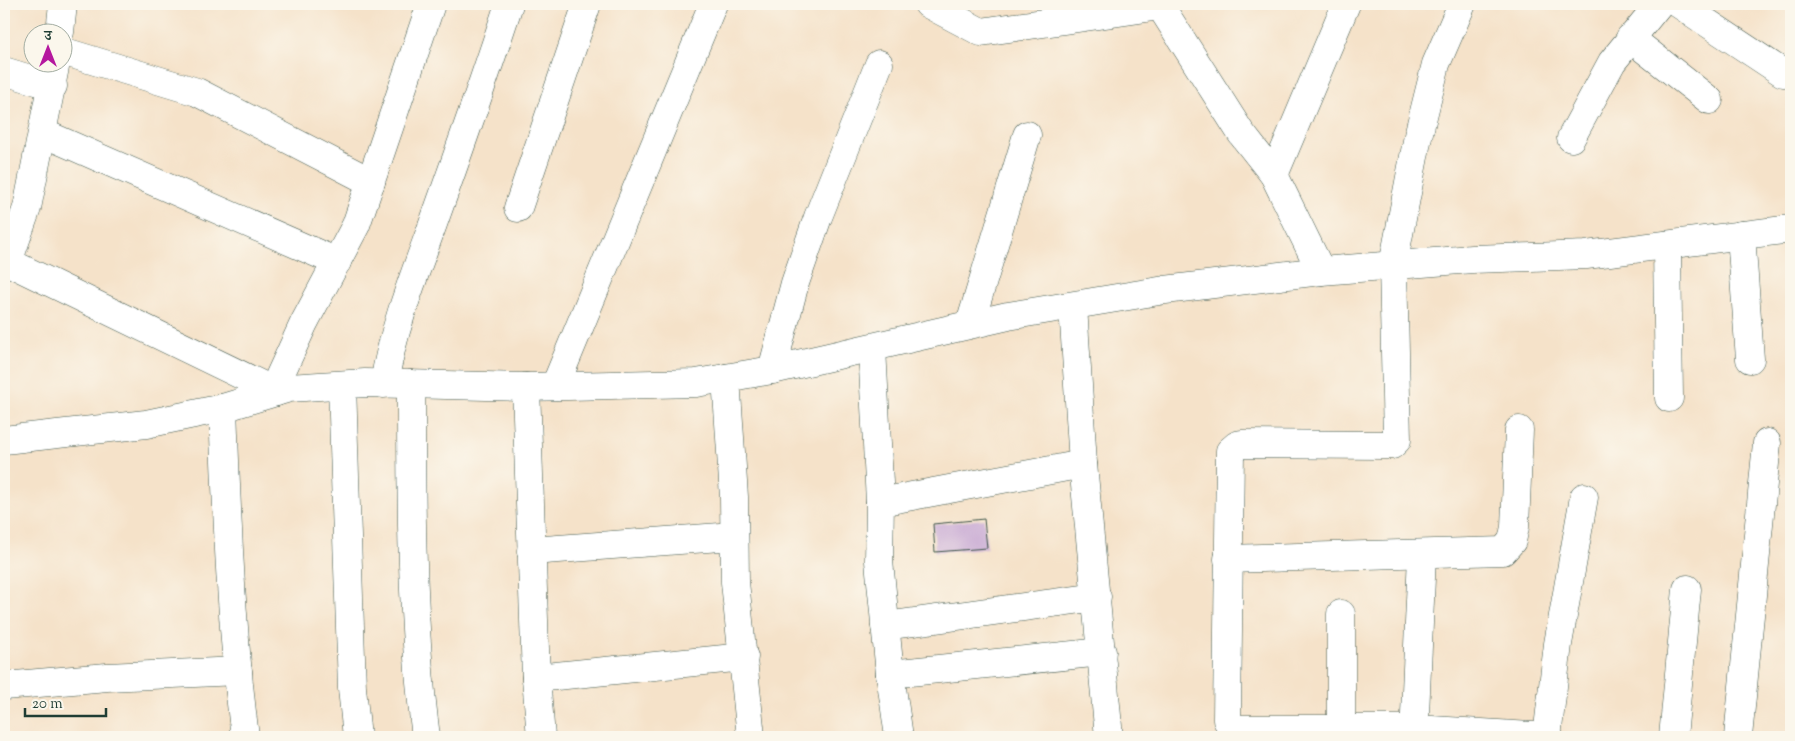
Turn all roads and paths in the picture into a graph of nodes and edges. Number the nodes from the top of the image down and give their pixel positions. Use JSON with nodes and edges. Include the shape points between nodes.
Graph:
{"nodes":[{"id":1,"x":63,"y":4,"type":"edge"},
{"id":2,"x":431,"y":4,"type":"edge"},
{"id":3,"x":509,"y":4,"type":"edge"},
{"id":4,"x":587,"y":4,"type":"edge"},
{"id":5,"x":713,"y":4,"type":"edge"},
{"id":6,"x":928,"y":4,"type":"edge"},
{"id":7,"x":1346,"y":4,"type":"edge"},
{"id":8,"x":1462,"y":4,"type":"edge"},
{"id":9,"x":1659,"y":4,"type":"edge"},
{"id":10,"x":1679,"y":4,"type":"edge"},
{"id":11,"x":1160,"y":5,"type":"edge"},
{"id":12,"x":61,"y":22,"type":"edge"},
{"id":13,"x":1630,"y":38,"type":"junction"},
{"id":14,"x":72,"y":55,"type":"edge"},
{"id":15,"x":878,"y":64,"type":"dead end"},
{"id":16,"x":4,"y":71,"type":"edge"},
{"id":17,"x":1783,"y":73,"type":"dead end"},
{"id":18,"x":54,"y":74,"type":"edge"},
{"id":19,"x":1709,"y":100,"type":"dead end"},
{"id":20,"x":43,"y":133,"type":"junction"},
{"id":21,"x":1027,"y":134,"type":"dead end"},
{"id":22,"x":1571,"y":138,"type":"dead end"},
{"id":23,"x":1274,"y":175,"type":"junction"},
{"id":24,"x":371,"y":182,"type":"junction"},
{"id":25,"x":518,"y":208,"type":"dead end"},
{"id":26,"x":1791,"y":229,"type":"edge"},
{"id":27,"x":1742,"y":235,"type":"junction"},
{"id":28,"x":1667,"y":245,"type":"junction"},
{"id":29,"x":6,"y":261,"type":"edge"},
{"id":30,"x":336,"y":262,"type":"junction"},
{"id":31,"x":1393,"y":265,"type":"junction"},
{"id":32,"x":1321,"y":271,"type":"junction"},
{"id":33,"x":1073,"y":306,"type":"junction"},
{"id":34,"x":970,"y":324,"type":"junction"},
{"id":35,"x":872,"y":348,"type":"junction"},
{"id":36,"x":1750,"y":359,"type":"dead end"},
{"id":37,"x":772,"y":370,"type":"junction"},
{"id":38,"x":726,"y":378,"type":"junction"},
{"id":39,"x":342,"y":384,"type":"junction"},
{"id":40,"x":384,"y":384,"type":"junction"},
{"id":41,"x":411,"y":384,"type":"junction"},
{"id":42,"x":555,"y":386,"type":"junction"},
{"id":43,"x":526,"y":387,"type":"junction"},
{"id":44,"x":276,"y":392,"type":"junction"},
{"id":45,"x":1669,"y":398,"type":"dead end"},
{"id":46,"x":223,"y":408,"type":"junction"},
{"id":47,"x":1518,"y":430,"type":"dead end"},
{"id":48,"x":4,"y":440,"type":"edge"},
{"id":49,"x":1767,"y":443,"type":"dead end"},
{"id":50,"x":1083,"y":464,"type":"junction"},
{"id":51,"x":1584,"y":497,"type":"dead end"},
{"id":52,"x":880,"y":502,"type":"junction"},
{"id":53,"x":734,"y":536,"type":"junction"},
{"id":54,"x":532,"y":551,"type":"junction"},
{"id":55,"x":1422,"y":554,"type":"junction"},
{"id":56,"x":1228,"y":559,"type":"junction"},
{"id":57,"x":1686,"y":589,"type":"dead end"},
{"id":58,"x":1097,"y":598,"type":"junction"},
{"id":59,"x":1341,"y":614,"type":"dead end"},
{"id":60,"x":885,"y":626,"type":"junction"},
{"id":61,"x":1102,"y":652,"type":"junction"},
{"id":62,"x":744,"y":657,"type":"junction"},
{"id":63,"x":238,"y":671,"type":"junction"},
{"id":64,"x":890,"y":674,"type":"junction"},
{"id":65,"x":536,"y":678,"type":"junction"},
{"id":66,"x":4,"y":686,"type":"edge"},
{"id":67,"x":1341,"y":730,"type":"junction"},
{"id":68,"x":1415,"y":733,"type":"edge"},
{"id":69,"x":245,"y":737,"type":"edge"},
{"id":70,"x":356,"y":737,"type":"edge"},
{"id":71,"x":426,"y":737,"type":"edge"},
{"id":72,"x":541,"y":737,"type":"edge"},
{"id":73,"x":751,"y":737,"type":"edge"},
{"id":74,"x":899,"y":737,"type":"edge"},
{"id":75,"x":1109,"y":737,"type":"edge"},
{"id":76,"x":1548,"y":737,"type":"edge"},
{"id":77,"x":1673,"y":737,"type":"edge"},
{"id":78,"x":1738,"y":737,"type":"edge"}],
"edges":[{"from":1,"to":12,"type":"street"},
{"from":2,"to":24,"type":"street"},
{"from":3,"to":40,"type":"street","via":[[404,304]]},
{"from":4,"to":25,"type":"street"},
{"from":5,"to":42,"type":"street"},
{"from":6,"to":11,"type":"street","via":[[981,32]]},
{"from":7,"to":23,"type":"street"},
{"from":8,"to":31,"type":"street","via":[[1436,64],[1418,136]]},
{"from":9,"to":13,"type":"street"},
{"from":10,"to":17,"type":"street"},
{"from":11,"to":23,"type":"street","via":[[1241,133]]},
{"from":13,"to":19,"type":"street"},
{"from":13,"to":22,"type":"street","via":[[1601,80]]},
{"from":14,"to":24,"type":"street","via":[[197,92]]},
{"from":15,"to":37,"type":"street","via":[[795,283]]},
{"from":16,"to":18,"type":"street"},
{"from":18,"to":20,"type":"street"},
{"from":20,"to":29,"type":"street","via":[[27,208]]},
{"from":20,"to":30,"type":"street"},
{"from":21,"to":34,"type":"street"},
{"from":23,"to":32,"type":"street"},
{"from":24,"to":30,"type":"street","via":[[356,225]]},
{"from":26,"to":27,"type":"street"},
{"from":27,"to":28,"type":"street"},
{"from":27,"to":36,"type":"street"},
{"from":28,"to":31,"type":"street","via":[[1586,255]]},
{"from":28,"to":45,"type":"street"},
{"from":29,"to":44,"type":"street"},
{"from":30,"to":44,"type":"street","via":[[280,375]]},
{"from":31,"to":32,"type":"street"},
{"from":31,"to":56,"type":"street","via":[[1397,440],[1392,445],[1242,444],[1233,447],[1230,451]]},
{"from":32,"to":33,"type":"street","via":[[1165,290]]},
{"from":33,"to":34,"type":"street"},
{"from":33,"to":50,"type":"street"},
{"from":34,"to":35,"type":"street"},
{"from":35,"to":37,"type":"street"},
{"from":35,"to":52,"type":"street"},
{"from":37,"to":38,"type":"street"},
{"from":38,"to":42,"type":"street","via":[[696,383]]},
{"from":38,"to":53,"type":"street"},
{"from":39,"to":40,"type":"street"},
{"from":39,"to":44,"type":"street"},
{"from":39,"to":70,"type":"street"},
{"from":40,"to":41,"type":"street"},
{"from":41,"to":43,"type":"street"},
{"from":41,"to":71,"type":"street","via":[[411,543],[416,641]]},
{"from":42,"to":43,"type":"street"},
{"from":43,"to":54,"type":"street"},
{"from":44,"to":46,"type":"street"},
{"from":46,"to":48,"type":"street","via":[[146,424]]},
{"from":46,"to":63,"type":"street","via":[[226,510]]},
{"from":47,"to":55,"type":"street","via":[[1515,527],[1509,547],[1495,552]]},
{"from":49,"to":78,"type":"street"},
{"from":50,"to":52,"type":"street"},
{"from":50,"to":58,"type":"street"},
{"from":51,"to":76,"type":"street","via":[[1558,644]]},
{"from":52,"to":60,"type":"street","via":[[878,561]]},
{"from":53,"to":54,"type":"street"},
{"from":53,"to":62,"type":"street","via":[[735,582]]},
{"from":54,"to":65,"type":"street"},
{"from":55,"to":56,"type":"street"},
{"from":55,"to":68,"type":"street"},
{"from":56,"to":67,"type":"street","via":[[1229,724],[1241,730]]},
{"from":57,"to":77,"type":"street"},
{"from":58,"to":60,"type":"street"},
{"from":58,"to":61,"type":"street"},
{"from":59,"to":67,"type":"street"},
{"from":60,"to":64,"type":"street"},
{"from":61,"to":64,"type":"street"},
{"from":61,"to":75,"type":"street"},
{"from":62,"to":65,"type":"street"},
{"from":62,"to":73,"type":"street"},
{"from":63,"to":66,"type":"street"},
{"from":63,"to":69,"type":"street"},
{"from":64,"to":74,"type":"street"},
{"from":65,"to":72,"type":"street"},
{"from":67,"to":68,"type":"street"},
{"from":68,"to":76,"type":"street"}]}
